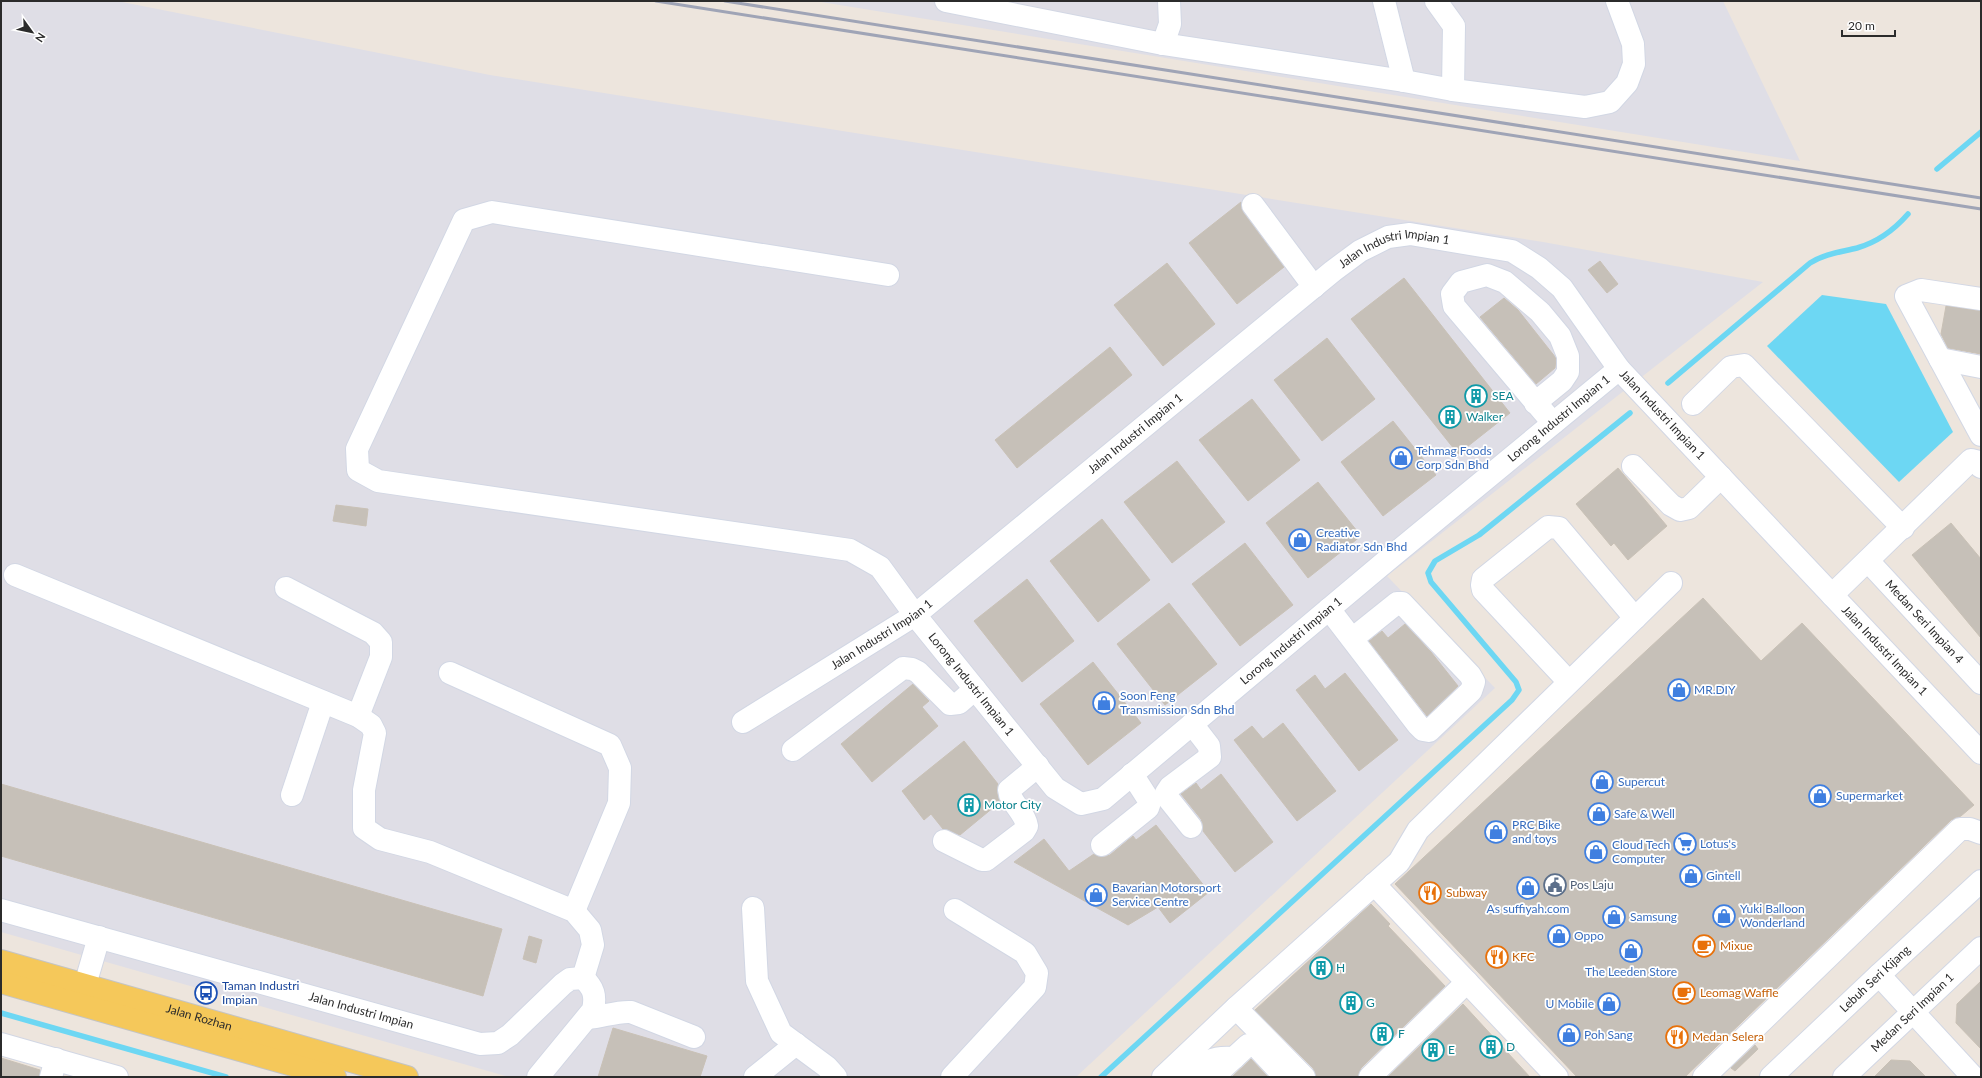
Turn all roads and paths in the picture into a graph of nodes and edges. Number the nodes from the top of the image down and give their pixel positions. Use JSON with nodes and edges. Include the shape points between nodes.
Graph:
{"nodes":[{"id":1,"x":946,"y":1,"type":"edge"},
{"id":2,"x":1169,"y":1,"type":"edge"},
{"id":3,"x":1384,"y":1,"type":"edge"},
{"id":4,"x":1436,"y":1,"type":"edge"},
{"id":5,"x":1617,"y":1,"type":"edge"},
{"id":6,"x":1163,"y":44,"type":"junction"},
{"id":7,"x":1404,"y":81,"type":"junction"},
{"id":8,"x":1453,"y":90,"type":"junction"},
{"id":9,"x":1253,"y":205,"type":"dead end"},
{"id":10,"x":888,"y":275,"type":"dead end"},
{"id":11,"x":1314,"y":287,"type":"junction"},
{"id":12,"x":1981,"y":300,"type":"edge"},
{"id":13,"x":1940,"y":359,"type":"junction"},
{"id":14,"x":1981,"y":367,"type":"edge"},
{"id":15,"x":1619,"y":369,"type":"junction"},
{"id":16,"x":1535,"y":403,"type":"junction"},
{"id":17,"x":1693,"y":404,"type":"dead end"},
{"id":18,"x":1552,"y":423,"type":"junction"},
{"id":19,"x":1981,"y":435,"type":"edge"},
{"id":20,"x":1633,"y":466,"type":"dead end"},
{"id":21,"x":1981,"y":467,"type":"edge"},
{"id":22,"x":1721,"y":477,"type":"junction"},
{"id":23,"x":1903,"y":528,"type":"junction"},
{"id":24,"x":1868,"y":561,"type":"junction"},
{"id":25,"x":15,"y":575,"type":"dead end"},
{"id":26,"x":1671,"y":583,"type":"dead end"},
{"id":27,"x":286,"y":588,"type":"dead end"},
{"id":28,"x":1832,"y":595,"type":"junction"},
{"id":29,"x":1329,"y":609,"type":"junction"},
{"id":30,"x":915,"y":615,"type":"junction"},
{"id":31,"x":1635,"y":618,"type":"junction"},
{"id":32,"x":1352,"y":639,"type":"junction"},
{"id":33,"x":450,"y":673,"type":"dead end"},
{"id":34,"x":1569,"y":682,"type":"junction"},
{"id":35,"x":1981,"y":684,"type":"edge"},
{"id":36,"x":975,"y":689,"type":"junction"},
{"id":37,"x":323,"y":702,"type":"junction"},
{"id":38,"x":358,"y":716,"type":"junction"},
{"id":39,"x":743,"y":722,"type":"dead end"},
{"id":40,"x":1192,"y":724,"type":"junction"},
{"id":41,"x":793,"y":750,"type":"dead end"},
{"id":42,"x":1981,"y":753,"type":"edge"},
{"id":43,"x":1038,"y":766,"type":"junction"},
{"id":44,"x":1132,"y":774,"type":"junction"},
{"id":45,"x":292,"y":795,"type":"dead end"},
{"id":46,"x":1191,"y":827,"type":"dead end"},
{"id":47,"x":1981,"y":833,"type":"edge"},
{"id":48,"x":944,"y":841,"type":"dead end"},
{"id":49,"x":1102,"y":845,"type":"dead end"},
{"id":50,"x":1981,"y":881,"type":"edge"},
{"id":51,"x":1374,"y":884,"type":"junction"},
{"id":52,"x":753,"y":908,"type":"dead end"},
{"id":53,"x":1,"y":910,"type":"edge"},
{"id":54,"x":955,"y":910,"type":"dead end"},
{"id":55,"x":574,"y":912,"type":"junction"},
{"id":56,"x":99,"y":937,"type":"junction"},
{"id":57,"x":1980,"y":950,"type":"edge"},
{"id":58,"x":1,"y":961,"type":"edge"},
{"id":59,"x":1879,"y":975,"type":"junction"},
{"id":60,"x":583,"y":978,"type":"junction"},
{"id":61,"x":1,"y":982,"type":"edge"},
{"id":62,"x":1467,"y":982,"type":"junction"},
{"id":63,"x":85,"y":985,"type":"junction"},
{"id":64,"x":1236,"y":1008,"type":"junction"},
{"id":65,"x":1913,"y":1012,"type":"junction"},
{"id":66,"x":588,"y":1018,"type":"junction"},
{"id":67,"x":694,"y":1037,"type":"dead end"},
{"id":68,"x":1,"y":1044,"type":"edge"},
{"id":69,"x":796,"y":1044,"type":"junction"},
{"id":70,"x":559,"y":1052,"type":"junction"},
{"id":71,"x":1234,"y":1058,"type":"junction"},
{"id":72,"x":53,"y":1068,"type":"edge"},
{"id":73,"x":398,"y":1076,"type":"edge"},
{"id":74,"x":117,"y":1077,"type":"edge"},
{"id":75,"x":335,"y":1077,"type":"edge"},
{"id":76,"x":538,"y":1077,"type":"edge"},
{"id":77,"x":549,"y":1077,"type":"edge"},
{"id":78,"x":755,"y":1077,"type":"edge"},
{"id":79,"x":836,"y":1077,"type":"edge"},
{"id":80,"x":952,"y":1077,"type":"edge"},
{"id":81,"x":1163,"y":1077,"type":"edge"},
{"id":82,"x":1187,"y":1077,"type":"edge"},
{"id":83,"x":1213,"y":1077,"type":"edge"},
{"id":84,"x":1285,"y":1077,"type":"edge"},
{"id":85,"x":1304,"y":1077,"type":"edge"},
{"id":86,"x":1370,"y":1077,"type":"edge"},
{"id":87,"x":1557,"y":1077,"type":"edge"},
{"id":88,"x":1704,"y":1077,"type":"edge"},
{"id":89,"x":1771,"y":1077,"type":"edge"},
{"id":90,"x":1845,"y":1077,"type":"edge"},
{"id":91,"x":1973,"y":1077,"type":"edge"}],
"edges":[{"from":1,"to":6,"type":"street"},
{"from":2,"to":6,"type":"street","via":[[1170,24]]},
{"from":3,"to":7,"type":"street"},
{"from":4,"to":8,"type":"street","via":[[1454,26]]},
{"from":5,"to":8,"type":"street","via":[[1634,44],[1634,64],[1627,83],[1610,102],[1585,107]]},
{"from":6,"to":7,"type":"street"},
{"from":7,"to":8,"type":"street"},
{"from":9,"to":11,"type":"street"},
{"from":10,"to":30,"type":"street","name":"Lorong Industri Impian 1","via":[[492,212],[464,220],[357,449],[358,470],[378,482],[850,550],[880,567]]},
{"from":11,"to":15,"type":"street","name":"Jalan Industri Impian 1","via":[[1360,251],[1388,237],[1410,234],[1512,251],[1539,268],[1562,288]]},
{"from":11,"to":30,"type":"street","name":"Jalan Industri Impian 1"},
{"from":12,"to":13,"type":"street","via":[[1921,290],[1906,296]]},
{"from":13,"to":14,"type":"street"},
{"from":13,"to":19,"type":"street"},
{"from":15,"to":18,"type":"street","name":"Lorong Industri Impian 1"},
{"from":15,"to":22,"type":"street","name":"Jalan Industri Impian 1"},
{"from":16,"to":16,"type":"street","via":[[1562,382],[1568,372],[1568,356],[1560,336],[1540,312],[1505,282],[1486,275],[1461,282],[1452,294],[1454,306]]},
{"from":16,"to":18,"type":"street"},
{"from":17,"to":23,"type":"street","via":[[1732,367],[1744,365]]},
{"from":18,"to":29,"type":"street","name":"Lorong Industri Impian 1"},
{"from":20,"to":22,"type":"street","via":[[1671,505],[1680,510],[1689,508]]},
{"from":21,"to":23,"type":"street","via":[[1979,462],[1971,460]]},
{"from":22,"to":28,"type":"street","name":"Jalan Industri Impian 1"},
{"from":23,"to":24,"type":"street"},
{"from":24,"to":28,"type":"street"},
{"from":24,"to":35,"type":"street","name":"Medan Seri Impian 4"},
{"from":25,"to":37,"type":"street"},
{"from":26,"to":31,"type":"street"},
{"from":27,"to":38,"type":"street","via":[[373,633],[381,642],[381,656]]},
{"from":28,"to":42,"type":"street","name":"Jalan Industri Impian 1"},
{"from":29,"to":32,"type":"street"},
{"from":29,"to":40,"type":"street","name":"Lorong Industri Impian 1"},
{"from":30,"to":36,"type":"street","name":"Lorong Industri Impian 1"},
{"from":30,"to":39,"type":"street","name":"Jalan Industri Impian 1"},
{"from":31,"to":34,"type":"street"},
{"from":31,"to":34,"type":"street","via":[[1559,528],[1554,526],[1548,527],[1483,579],[1483,590]]},
{"from":32,"to":32,"type":"street","via":[[1397,604],[1402,603],[1470,676],[1474,682],[1471,691],[1429,731],[1423,730]]},
{"from":33,"to":55,"type":"street","via":[[610,745],[620,768],[618,803]]},
{"from":34,"to":51,"type":"street","via":[[1418,830],[1399,862]]},
{"from":36,"to":41,"type":"street","via":[[959,703],[950,704],[918,672],[903,668]]},
{"from":36,"to":43,"type":"street","name":"Lorong Industri Impian 1"},
{"from":37,"to":38,"type":"street"},
{"from":37,"to":45,"type":"street"},
{"from":38,"to":55,"type":"street","via":[[371,725],[375,732],[364,790],[364,828],[380,839],[430,852]]},
{"from":40,"to":44,"type":"street","name":"Lorong Industri Impian 1"},
{"from":40,"to":46,"type":"street","via":[[1209,746],[1210,757],[1170,787],[1166,793]]},
{"from":43,"to":44,"type":"street","name":"Lorong Industri Impian 1","via":[[1055,788],[1081,804],[1103,799]]},
{"from":43,"to":48,"type":"street","via":[[1009,790],[1026,820],[1027,826],[1024,831],[986,860]]},
{"from":44,"to":49,"type":"street","via":[[1150,802],[1148,808]]},
{"from":47,"to":88,"type":"street","via":[[1960,828]]},
{"from":50,"to":59,"type":"street","name":"Lebuh Seri Kijang"},
{"from":51,"to":62,"type":"street"},
{"from":51,"to":64,"type":"street"},
{"from":52,"to":69,"type":"street","via":[[757,981],[781,1033]]},
{"from":53,"to":56,"type":"street","name":"Jalan Industri Impian"},
{"from":54,"to":80,"type":"street","via":[[1026,953],[1037,973],[1034,987]]},
{"from":55,"to":60,"type":"street","via":[[590,930],[592,945]]},
{"from":56,"to":60,"type":"street","name":"Jalan Industri Impian","via":[[480,1044],[498,1043],[510,1036],[566,981]]},
{"from":56,"to":63,"type":"street"},
{"from":57,"to":65,"type":"street","name":"Medan Seri Impian 1"},
{"from":58,"to":63,"type":"main road","name":"Jalan Rozhan"},
{"from":59,"to":65,"type":"street"},
{"from":59,"to":89,"type":"street","name":"Lebuh Seri Kijang"},
{"from":60,"to":66,"type":"street","via":[[591,985],[595,998],[593,1010]]},
{"from":61,"to":75,"type":"main road","name":"Jalan Rozhan"},
{"from":62,"to":86,"type":"street"},
{"from":62,"to":87,"type":"street"},
{"from":63,"to":73,"type":"main road","name":"Jalan Rozhan"},
{"from":64,"to":81,"type":"street"},
{"from":64,"to":85,"type":"street"},
{"from":65,"to":90,"type":"street","name":"Medan Seri Impian 1"},
{"from":65,"to":91,"type":"street"},
{"from":66,"to":67,"type":"street","via":[[609,1016],[622,1011],[631,1012]]},
{"from":66,"to":70,"type":"street"},
{"from":68,"to":72,"type":"street"},
{"from":69,"to":78,"type":"street"},
{"from":69,"to":79,"type":"street"},
{"from":70,"to":76,"type":"street"},
{"from":70,"to":77,"type":"street"},
{"from":71,"to":82,"type":"street","via":[[1221,1056],[1208,1061]]},
{"from":71,"to":83,"type":"street"},
{"from":71,"to":84,"type":"street","via":[[1248,1045],[1257,1047]]},
{"from":72,"to":74,"type":"street"}]}
